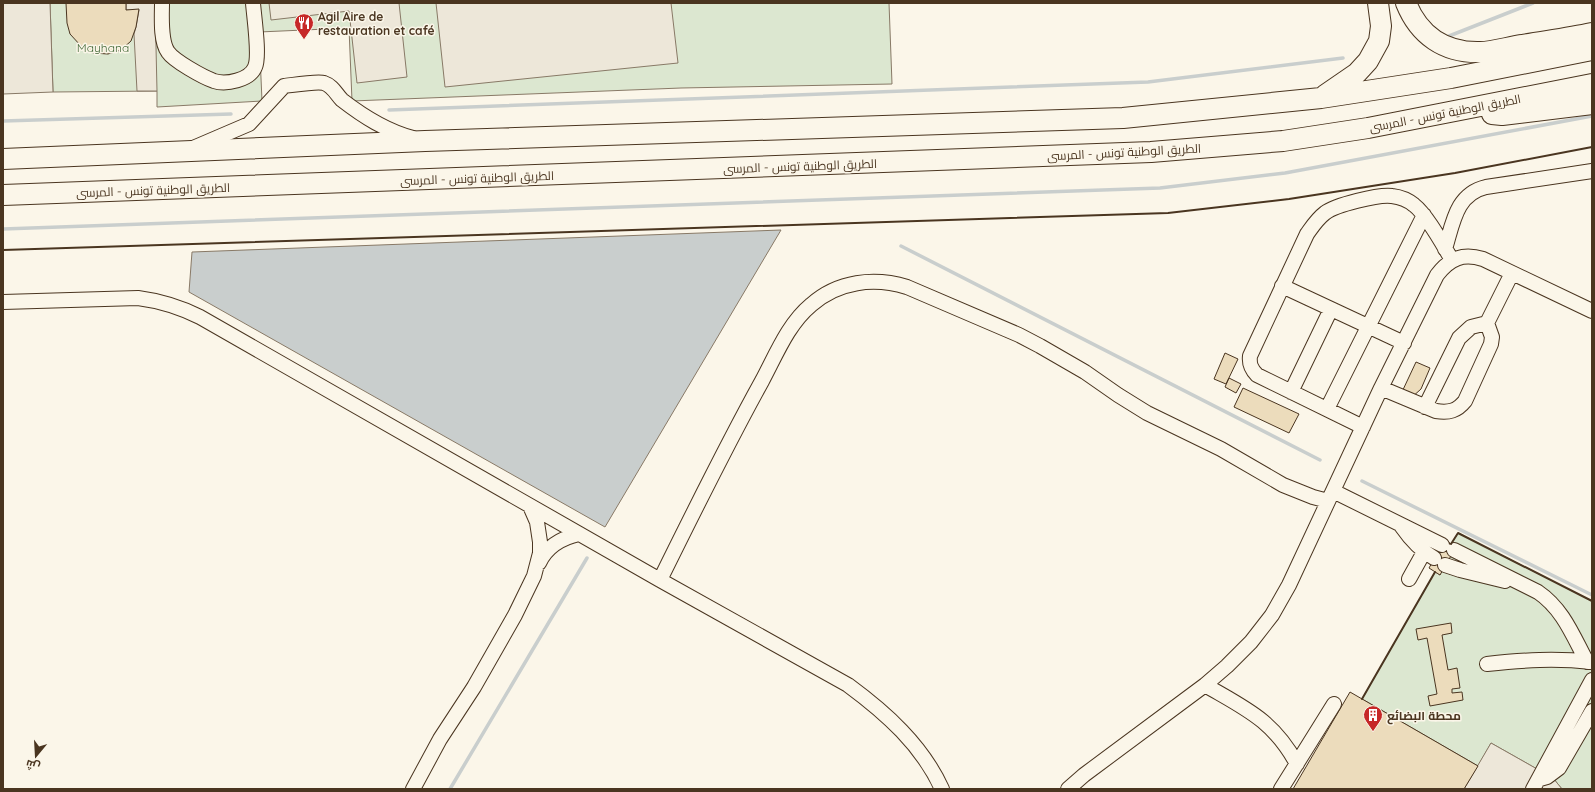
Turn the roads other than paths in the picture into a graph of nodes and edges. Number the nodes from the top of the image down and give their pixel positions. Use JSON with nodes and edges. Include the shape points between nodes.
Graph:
{"nodes":[{"id":1,"x":162,"y":3,"type":"edge"},
{"id":2,"x":253,"y":3,"type":"edge"},
{"id":3,"x":1378,"y":3,"type":"edge"},
{"id":4,"x":1406,"y":3,"type":"edge"},
{"id":5,"x":1592,"y":33,"type":"edge"},
{"id":6,"x":1592,"y":50,"type":"edge"},
{"id":7,"x":1592,"y":84,"type":"edge"},
{"id":8,"x":1321,"y":98,"type":"junction"},
{"id":9,"x":1592,"y":104,"type":"edge"},
{"id":10,"x":1471,"y":108,"type":"junction"},
{"id":11,"x":425,"y":141,"type":"junction"},
{"id":12,"x":182,"y":152,"type":"junction"},
{"id":13,"x":3,"y":159,"type":"edge"},
{"id":14,"x":1592,"y":170,"type":"edge"},
{"id":15,"x":3,"y":196,"type":"edge"},
{"id":16,"x":1424,"y":216,"type":"junction"},
{"id":17,"x":1448,"y":255,"type":"junction"},
{"id":18,"x":1512,"y":273,"type":"junction"},
{"id":19,"x":1282,"y":286,"type":"junction"},
{"id":20,"x":3,"y":302,"type":"edge"},
{"id":21,"x":1331,"y":309,"type":"junction"},
{"id":22,"x":1592,"y":310,"type":"edge"},
{"id":23,"x":1487,"y":322,"type":"junction"},
{"id":24,"x":1368,"y":326,"type":"junction"},
{"id":25,"x":1404,"y":343,"type":"junction"},
{"id":26,"x":1382,"y":388,"type":"junction"},
{"id":27,"x":1291,"y":392,"type":"junction"},
{"id":28,"x":1425,"y":407,"type":"junction"},
{"id":29,"x":1326,"y":409,"type":"junction"},
{"id":30,"x":1363,"y":427,"type":"junction"},
{"id":31,"x":1330,"y":496,"type":"junction"},
{"id":32,"x":530,"y":506,"type":"junction"},
{"id":33,"x":1401,"y":525,"type":"junction"},
{"id":34,"x":579,"y":534,"type":"junction"},
{"id":35,"x":1434,"y":558,"type":"junction"},
{"id":36,"x":538,"y":565,"type":"junction"},
{"id":37,"x":1409,"y":579,"type":"dead end"},
{"id":38,"x":660,"y":580,"type":"junction"},
{"id":39,"x":1528,"y":586,"type":"junction"},
{"id":40,"x":1487,"y":660,"type":"dead end"},
{"id":41,"x":1589,"y":662,"type":"edge"},
{"id":42,"x":1592,"y":680,"type":"edge"},
{"id":43,"x":1205,"y":685,"type":"junction"},
{"id":44,"x":1334,"y":704,"type":"dead end"},
{"id":45,"x":1592,"y":711,"type":"edge"},
{"id":46,"x":1297,"y":764,"type":"junction"},
{"id":47,"x":1537,"y":785,"type":"edge"},
{"id":48,"x":413,"y":789,"type":"edge"},
{"id":49,"x":942,"y":789,"type":"edge"},
{"id":50,"x":1068,"y":789,"type":"edge"},
{"id":51,"x":1281,"y":789,"type":"edge"}],
"edges":[{"from":1,"to":2,"type":"lane","via":[[164,41],[168,52],[192,70],[216,82],[228,82],[246,77],[255,68],[257,58]]},
{"from":3,"to":8,"type":"highway","via":[[1380,41],[1357,73]]},
{"from":4,"to":5,"type":"highway","via":[[1411,17],[1424,33],[1441,44],[1460,51],[1480,52]]},
{"from":6,"to":8,"type":"highway","via":[[1451,78]]},
{"from":7,"to":10,"type":"highway","name":"الطريق الوطنية تونس - المرسى"},
{"from":8,"to":11,"type":"highway","via":[[1123,118]]},
{"from":9,"to":10,"type":"highway","via":[[1502,115]]},
{"from":10,"to":15,"type":"highway","name":"الطريق الوطنية تونس - المرسى","via":[[1283,141],[1151,152]]},
{"from":11,"to":12,"type":"highway"},
{"from":11,"to":12,"type":"lane","via":[[398,134],[366,118],[339,97],[332,87],[324,83],[284,86],[249,124]]},
{"from":12,"to":13,"type":"highway"},
{"from":14,"to":17,"type":"lane","via":[[1473,192],[1457,208]]},
{"from":16,"to":17,"type":"lane"},
{"from":16,"to":19,"type":"lane","via":[[1404,199],[1392,196],[1378,196],[1338,206],[1315,222]]},
{"from":16,"to":24,"type":"lane"},
{"from":17,"to":18,"type":"lane","via":[[1473,256]]},
{"from":17,"to":25,"type":"lane"},
{"from":18,"to":22,"type":"lane"},
{"from":18,"to":23,"type":"lane"},
{"from":19,"to":21,"type":"lane"},
{"from":19,"to":27,"type":"lane","via":[[1250,356],[1250,363],[1252,370],[1257,374]]},
{"from":20,"to":32,"type":"lane","via":[[138,298],[160,301],[180,308]]},
{"from":21,"to":24,"type":"lane"},
{"from":21,"to":27,"type":"lane"},
{"from":23,"to":28,"type":"lane","via":[[1471,327],[1459,338]]},
{"from":23,"to":28,"type":"lane","via":[[1492,337],[1491,344],[1465,401],[1456,409],[1444,413]]},
{"from":24,"to":25,"type":"lane"},
{"from":24,"to":29,"type":"lane"},
{"from":25,"to":26,"type":"lane"},
{"from":26,"to":28,"type":"lane"},
{"from":26,"to":30,"type":"lane"},
{"from":27,"to":29,"type":"lane"},
{"from":29,"to":30,"type":"lane"},
{"from":30,"to":31,"type":"lane"},
{"from":31,"to":33,"type":"lane"},
{"from":31,"to":38,"type":"lane","via":[[1305,494],[1283,485],[1222,449],[1147,413],[1063,358],[1019,335],[908,287],[855,283],[831,291],[810,305],[794,323],[724,449]]},
{"from":31,"to":43,"type":"lane","via":[[1289,585],[1272,614],[1251,642]]},
{"from":32,"to":34,"type":"lane"},
{"from":32,"to":36,"type":"lane","via":[[539,530]]},
{"from":33,"to":35,"type":"lane","via":[[1414,544]]},
{"from":33,"to":39,"type":"lane"},
{"from":34,"to":36,"type":"lane","via":[[553,544]]},
{"from":34,"to":38,"type":"lane"},
{"from":35,"to":37,"type":"lane"},
{"from":35,"to":39,"type":"lane","via":[[1474,574]]},
{"from":36,"to":48,"type":"lane","via":[[515,615]]},
{"from":38,"to":49,"type":"lane","via":[[848,685],[876,705],[900,728],[922,755]]},
{"from":39,"to":41,"type":"lane","via":[[1557,608]]},
{"from":40,"to":41,"type":"lane","via":[[1555,659]]},
{"from":42,"to":47,"type":"lane"},
{"from":43,"to":46,"type":"lane","via":[[1262,720],[1283,740]]},
{"from":43,"to":50,"type":"lane"},
{"from":44,"to":46,"type":"lane"},
{"from":45,"to":47,"type":"lane","via":[[1559,768]]},
{"from":46,"to":51,"type":"lane"}]}
